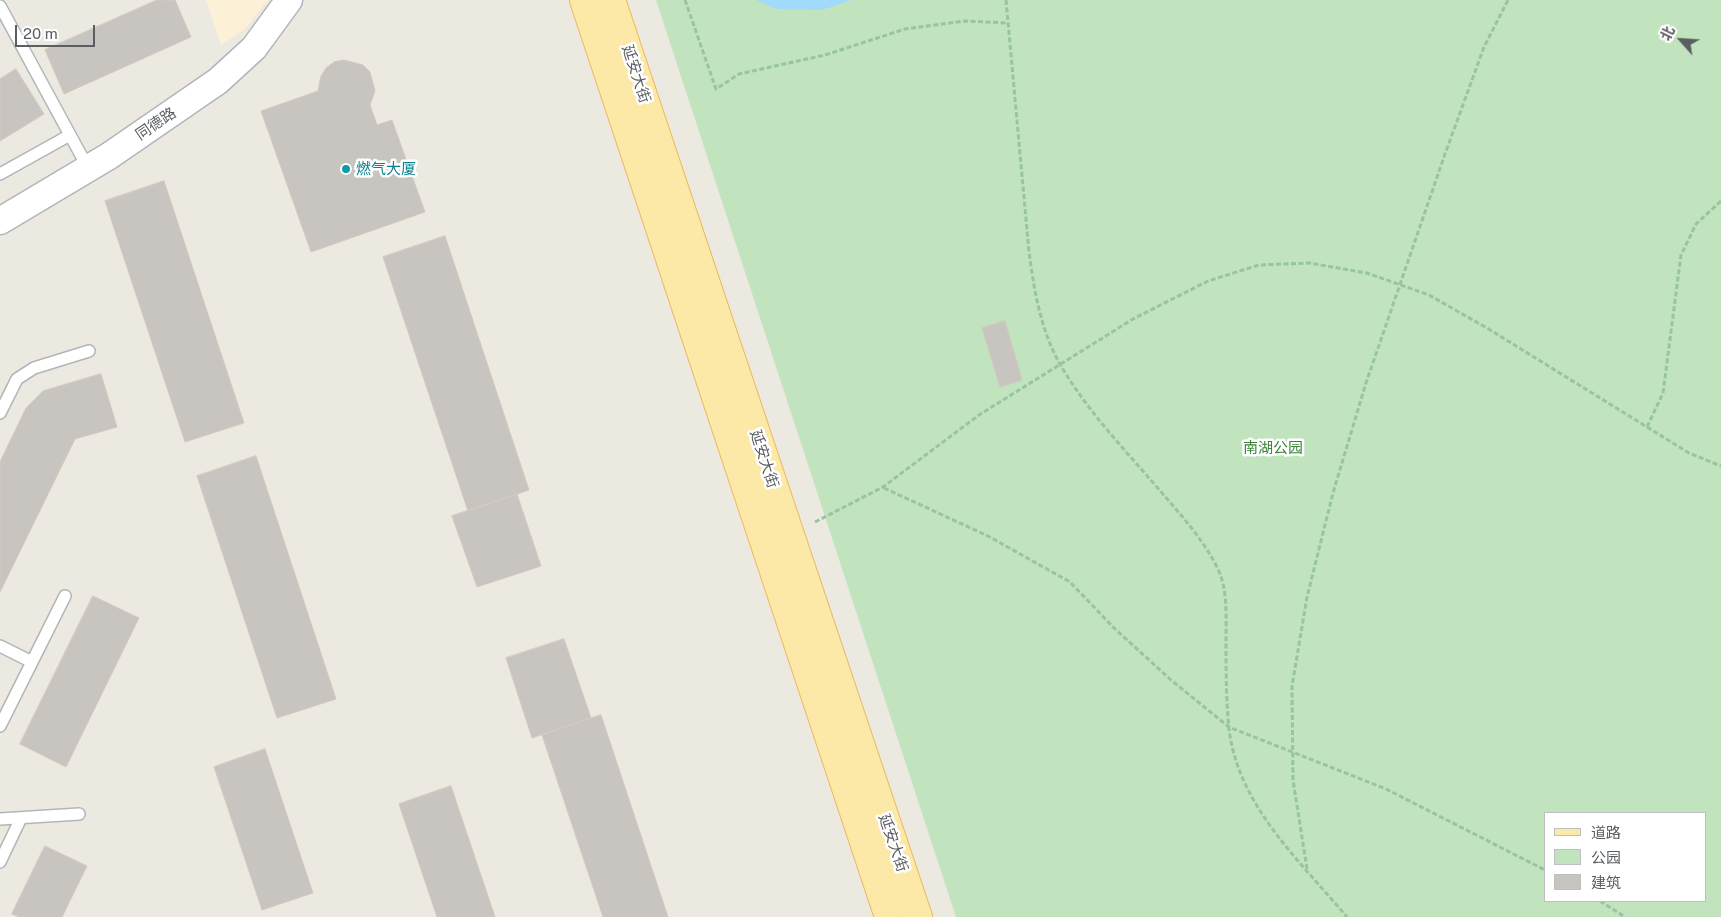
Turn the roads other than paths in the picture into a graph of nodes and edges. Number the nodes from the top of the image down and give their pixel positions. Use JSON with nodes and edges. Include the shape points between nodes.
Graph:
{"nodes":[{"id":1,"x":11,"y":0,"type":"edge"},
{"id":2,"x":289,"y":0,"type":"edge"},
{"id":3,"x":584,"y":0,"type":"edge"},
{"id":4,"x":611,"y":0,"type":"edge"},
{"id":5,"x":0,"y":6,"type":"edge"},
{"id":6,"x":70,"y":134,"type":"junction"},
{"id":7,"x":88,"y":168,"type":"junction"},
{"id":8,"x":0,"y":174,"type":"edge"},
{"id":9,"x":0,"y":220,"type":"edge"},
{"id":10,"x":89,"y":351,"type":"dead end"},
{"id":11,"x":0,"y":413,"type":"edge"},
{"id":12,"x":65,"y":596,"type":"dead end"},
{"id":13,"x":0,"y":646,"type":"edge"},
{"id":14,"x":32,"y":662,"type":"junction"},
{"id":15,"x":0,"y":726,"type":"edge"},
{"id":16,"x":80,"y":814,"type":"dead end"},
{"id":17,"x":21,"y":818,"type":"junction"},
{"id":18,"x":0,"y":819,"type":"edge"},
{"id":19,"x":0,"y":862,"type":"edge"},
{"id":20,"x":889,"y":917,"type":"edge"},
{"id":21,"x":918,"y":917,"type":"edge"}],
"edges":[{"from":1,"to":5,"type":"lane"},
{"from":2,"to":7,"type":"street","name":"同德路","via":[[254,48],[218,82]]},
{"from":3,"to":20,"type":"main road","name":"延安大街"},
{"from":4,"to":21,"type":"main road","name":"延安大街"},
{"from":5,"to":6,"type":"lane"},
{"from":6,"to":7,"type":"lane"},
{"from":6,"to":8,"type":"lane"},
{"from":7,"to":9,"type":"street","name":"同德路"},
{"from":10,"to":11,"type":"lane","via":[[34,368],[17,379]]},
{"from":12,"to":14,"type":"lane"},
{"from":13,"to":14,"type":"lane"},
{"from":14,"to":15,"type":"lane"},
{"from":16,"to":17,"type":"lane"},
{"from":17,"to":18,"type":"lane"},
{"from":17,"to":19,"type":"lane"}]}
